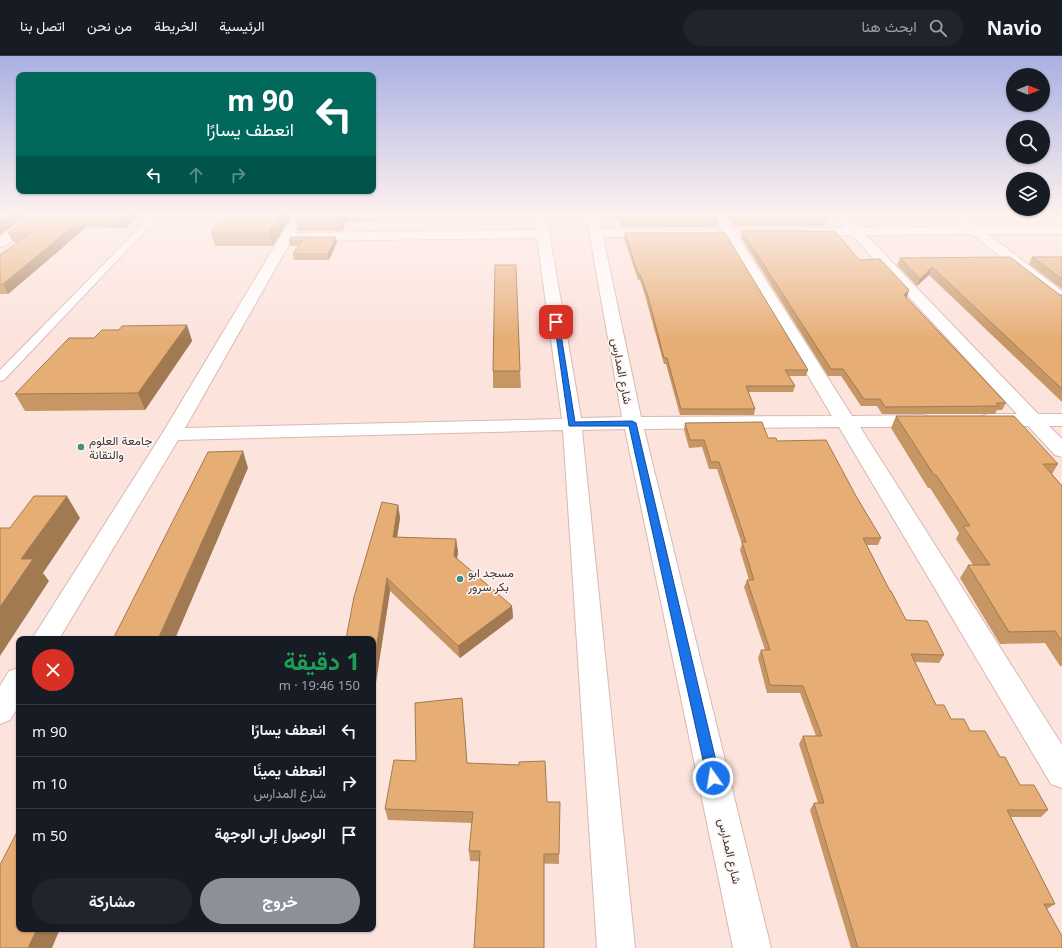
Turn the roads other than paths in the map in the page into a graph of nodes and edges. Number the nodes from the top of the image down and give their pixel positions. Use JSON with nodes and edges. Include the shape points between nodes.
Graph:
{"nodes":[{"id":1,"x":118,"y":256,"type":"edge"},
{"id":2,"x":276,"y":256,"type":"edge"},
{"id":3,"x":546,"y":256,"type":"edge"},
{"id":4,"x":600,"y":256,"type":"edge"},
{"id":5,"x":740,"y":256,"type":"edge"},
{"id":6,"x":878,"y":256,"type":"edge"},
{"id":7,"x":1008,"y":256,"type":"edge"},
{"id":8,"x":1062,"y":298,"type":"edge"},
{"id":9,"x":0,"y":377,"type":"edge"},
{"id":10,"x":1032,"y":420,"type":"junction"},
{"id":11,"x":1062,"y":420,"type":"edge"},
{"id":12,"x":940,"y":421,"type":"edge"},
{"id":13,"x":971,"y":421,"type":"edge"},
{"id":14,"x":847,"y":422,"type":"junction"},
{"id":15,"x":632,"y":423,"type":"junction"},
{"id":16,"x":572,"y":424,"type":"junction"},
{"id":17,"x":172,"y":434,"type":"junction"},
{"id":18,"x":1062,"y":451,"type":"edge"},
{"id":19,"x":47,"y":636,"type":"edge"},
{"id":20,"x":16,"y":685,"type":"edge"},
{"id":21,"x":0,"y":711,"type":"edge"},
{"id":22,"x":1062,"y":773,"type":"edge"},
{"id":23,"x":616,"y":948,"type":"edge"},
{"id":24,"x":752,"y":948,"type":"edge"}],
"edges":[{"from":1,"to":9,"type":"lane"},
{"from":2,"to":17,"type":"street"},
{"from":3,"to":16,"type":"street"},
{"from":4,"to":15,"type":"street","name":"شارع المدارس"},
{"from":5,"to":14,"type":"street"},
{"from":6,"to":10,"type":"street"},
{"from":7,"to":8,"type":"street"},
{"from":10,"to":11,"type":"street"},
{"from":10,"to":13,"type":"street"},
{"from":10,"to":18,"type":"street"},
{"from":12,"to":14,"type":"street"},
{"from":14,"to":15,"type":"street"},
{"from":14,"to":22,"type":"street"},
{"from":15,"to":16,"type":"street"},
{"from":15,"to":24,"type":"street","name":"شارع المدارس"},
{"from":16,"to":17,"type":"street"},
{"from":16,"to":23,"type":"street"},
{"from":17,"to":19,"type":"street"},
{"from":20,"to":21,"type":"street"}]}
